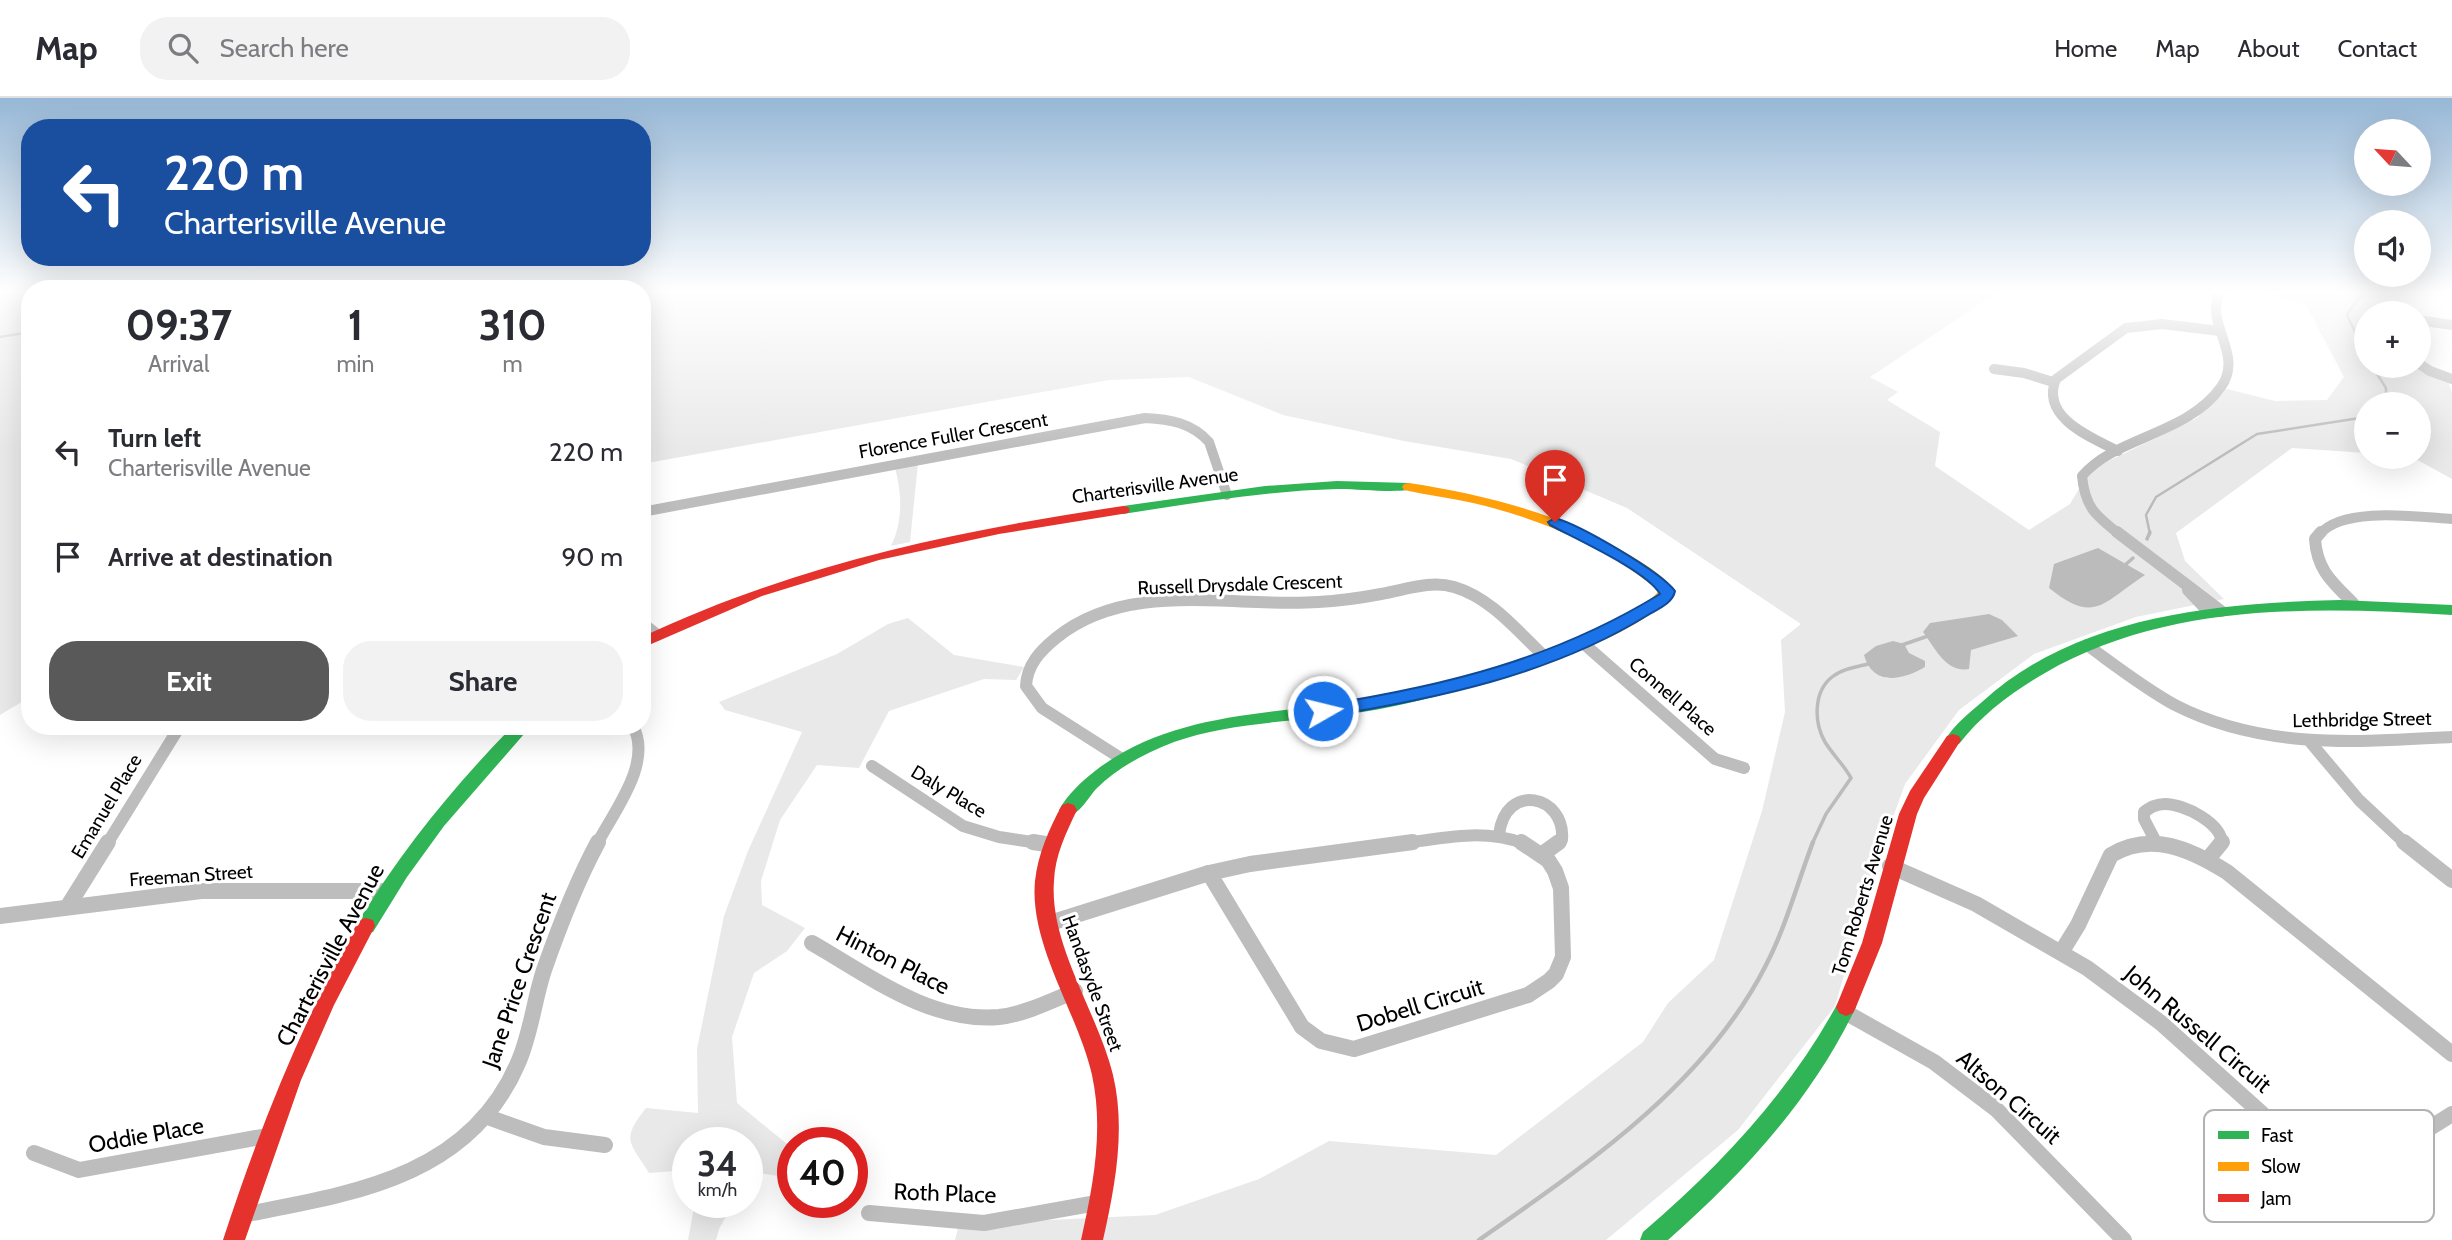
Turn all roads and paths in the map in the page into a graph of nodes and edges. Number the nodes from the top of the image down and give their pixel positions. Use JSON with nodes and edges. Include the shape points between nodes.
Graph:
{"nodes":[{"id":1,"x":2105,"y":343,"type":"edge"},
{"id":2,"x":2226,"y":343,"type":"edge"},
{"id":3,"x":1994,"y":369,"type":"dead end"},
{"id":4,"x":2431,"y":371,"type":"edge"},
{"id":5,"x":2452,"y":379,"type":"edge"},
{"id":6,"x":2053,"y":382,"type":"junction"},
{"id":7,"x":2118,"y":451,"type":"junction"},
{"id":8,"x":1227,"y":495,"type":"junction"},
{"id":9,"x":651,"y":510,"type":"edge"},
{"id":10,"x":2452,"y":519,"type":"edge"},
{"id":11,"x":1668,"y":591,"type":"joint"},
{"id":12,"x":2353,"y":603,"type":"junction"},
{"id":13,"x":2452,"y":610,"type":"edge"},
{"id":14,"x":2215,"y":611,"type":"junction"},
{"id":15,"x":651,"y":638,"type":"edge"},
{"id":16,"x":1583,"y":643,"type":"junction"},
{"id":17,"x":2087,"y":645,"type":"junction"},
{"id":18,"x":1546,"y":658,"type":"junction"},
{"id":19,"x":174,"y":735,"type":"edge"},
{"id":20,"x":513,"y":735,"type":"edge"},
{"id":21,"x":638,"y":735,"type":"edge"},
{"id":22,"x":2452,"y":737,"type":"edge"},
{"id":23,"x":2311,"y":743,"type":"junction"},
{"id":24,"x":1122,"y":759,"type":"junction"},
{"id":25,"x":873,"y":766,"type":"dead end"},
{"id":26,"x":1744,"y":768,"type":"dead end"},
{"id":27,"x":1499,"y":835,"type":"junction"},
{"id":28,"x":2156,"y":842,"type":"junction"},
{"id":29,"x":1052,"y":845,"type":"junction"},
{"id":30,"x":1541,"y":855,"type":"junction"},
{"id":31,"x":2208,"y":859,"type":"junction"},
{"id":32,"x":1890,"y":866,"type":"junction"},
{"id":33,"x":1209,"y":873,"type":"junction"},
{"id":34,"x":2452,"y":880,"type":"edge"},
{"id":35,"x":386,"y":891,"type":"junction"},
{"id":36,"x":68,"y":906,"type":"junction"},
{"id":37,"x":0,"y":916,"type":"edge"},
{"id":38,"x":1047,"y":925,"type":"junction"},
{"id":39,"x":812,"y":943,"type":"dead end"},
{"id":40,"x":2062,"y":951,"type":"junction"},
{"id":41,"x":1074,"y":991,"type":"junction"},
{"id":42,"x":1845,"y":1012,"type":"junction"},
{"id":43,"x":2452,"y":1054,"type":"edge"},
{"id":44,"x":2258,"y":1110,"type":"edge"},
{"id":45,"x":2452,"y":1114,"type":"edge"},
{"id":46,"x":485,"y":1116,"type":"junction"},
{"id":47,"x":2434,"y":1125,"type":"edge"},
{"id":48,"x":267,"y":1136,"type":"junction"},
{"id":49,"x":605,"y":1145,"type":"dead end"},
{"id":50,"x":34,"y":1153,"type":"dead end"},
{"id":51,"x":1102,"y":1202,"type":"junction"},
{"id":52,"x":869,"y":1213,"type":"dead end"},
{"id":53,"x":242,"y":1215,"type":"junction"},
{"id":54,"x":234,"y":1240,"type":"edge"},
{"id":55,"x":1092,"y":1240,"type":"edge"},
{"id":56,"x":1651,"y":1240,"type":"edge"},
{"id":57,"x":2124,"y":1240,"type":"edge"}],
"edges":[{"from":1,"to":6,"type":"street"},
{"from":2,"to":7,"type":"street","via":[[2231,362],[2224,384],[2213,397],[2180,422]]},
{"from":3,"to":6,"type":"street"},
{"from":4,"to":5,"type":"street"},
{"from":6,"to":7,"type":"street","via":[[2050,396],[2063,417]]},
{"from":7,"to":14,"type":"street","via":[[2085,470],[2081,476],[2084,498],[2108,525],[2187,587],[2190,596]]},
{"from":8,"to":9,"type":"street","name":"Florence Fuller Crescent","via":[[1204,435],[1182,423],[1145,418]]},
{"from":8,"to":11,"type":"street","name":"Charterisville Avenue","via":[[1373,485],[1472,497],[1555,522],[1624,559]]},
{"from":8,"to":15,"type":"street","name":"Charterisville Avenue","via":[[1026,525],[853,563],[747,594]]},
{"from":10,"to":12,"type":"street","via":[[2371,515],[2325,526],[2314,545],[2316,557]]},
{"from":11,"to":16,"type":"street","name":"Handasyde Street","via":[[1663,601]]},
{"from":12,"to":13,"type":"street","name":"Tom Roberts Avenue"},
{"from":12,"to":14,"type":"street","name":"Tom Roberts Avenue"},
{"from":14,"to":17,"type":"street","name":"Tom Roberts Avenue","via":[[2129,630]]},
{"from":16,"to":18,"type":"street","name":"Handasyde Street"},
{"from":16,"to":26,"type":"street","name":"Connell Place","via":[[1715,758]]},
{"from":17,"to":23,"type":"street","name":"Lethbridge Street","via":[[2151,691],[2190,712],[2256,734]]},
{"from":17,"to":32,"type":"street","name":"Tom Roberts Avenue","via":[[2010,687],[1950,743],[1914,799]]},
{"from":18,"to":24,"type":"street","name":"Handasyde Street","via":[[1408,698],[1194,727]]},
{"from":18,"to":24,"type":"street","name":"Russell Drysdale Crescent","via":[[1480,598],[1445,585],[1313,602],[1184,600],[1128,605],[1069,627],[1051,640],[1026,675],[1028,692],[1036,703]]},
{"from":19,"to":36,"type":"street","name":"Emanuel Place"},
{"from":20,"to":35,"type":"street","name":"Charterisville Avenue","via":[[454,795]]},
{"from":21,"to":46,"type":"street","name":"Jane Price Crescent","via":[[638,766],[583,870],[548,959],[519,1061]]},
{"from":22,"to":23,"type":"street","name":"Lethbridge Street"},
{"from":23,"to":34,"type":"street","via":[[2364,808]]},
{"from":24,"to":29,"type":"street","name":"Handasyde Street","via":[[1098,776],[1069,807]]},
{"from":25,"to":29,"type":"street","name":"Daly Place","via":[[963,826]]},
{"from":27,"to":30,"type":"street","name":"Dobell Circuit"},
{"from":27,"to":30,"type":"street","via":[[1509,807],[1524,800],[1546,804],[1560,815],[1564,834]]},
{"from":27,"to":33,"type":"street","name":"Dobell Circuit","via":[[1474,834]]},
{"from":28,"to":31,"type":"street"},
{"from":28,"to":31,"type":"street","via":[[2144,812],[2157,805],[2181,807],[2215,826],[2222,838]]},
{"from":28,"to":40,"type":"street","via":[[2121,847],[2111,855]]},
{"from":29,"to":38,"type":"street","name":"Handasyde Street","via":[[1044,883]]},
{"from":30,"to":33,"type":"street","name":"Dobell Circuit","via":[[1560,884],[1565,947],[1563,964],[1554,979],[1528,995],[1354,1049],[1321,1041],[1302,1027]]},
{"from":31,"to":43,"type":"street"},
{"from":32,"to":40,"type":"street","name":"John Russell Circuit","via":[[1976,904]]},
{"from":32,"to":42,"type":"street","name":"Tom Roberts Avenue","via":[[1873,939]]},
{"from":33,"to":38,"type":"street","name":"Dobell Circuit"},
{"from":35,"to":36,"type":"street","name":"Freeman Street","via":[[201,891]]},
{"from":35,"to":48,"type":"street","name":"Charterisville Avenue","via":[[329,997]]},
{"from":36,"to":37,"type":"street","name":"Freeman Street"},
{"from":38,"to":41,"type":"street","name":"Handasyde Street"},
{"from":39,"to":41,"type":"street","name":"Hinton Place","via":[[923,1004],[973,1018],[1024,1012]]},
{"from":40,"to":44,"type":"street","name":"John Russell Circuit","via":[[2161,1023]]},
{"from":41,"to":51,"type":"street","name":"Handasyde Street","via":[[1096,1045],[1105,1087],[1109,1132]]},
{"from":42,"to":56,"type":"street","name":"Tom Roberts Avenue","via":[[1815,1065],[1756,1144]]},
{"from":42,"to":57,"type":"street","name":"Altson Circuit","via":[[1934,1062],[1996,1109]]},
{"from":45,"to":47,"type":"street","name":"John Russell Circuit"},
{"from":46,"to":49,"type":"street","via":[[556,1142]]},
{"from":46,"to":53,"type":"street","name":"Jane Price Crescent","via":[[449,1150],[402,1177],[349,1194]]},
{"from":48,"to":50,"type":"street","name":"Oddie Place","via":[[79,1170]]},
{"from":48,"to":53,"type":"street","name":"Charterisville Avenue"},
{"from":51,"to":52,"type":"street","name":"Roth Place","via":[[984,1223]]},
{"from":51,"to":55,"type":"street","name":"Handasyde Street"},
{"from":53,"to":54,"type":"street","name":"Charterisville Avenue"}]}
